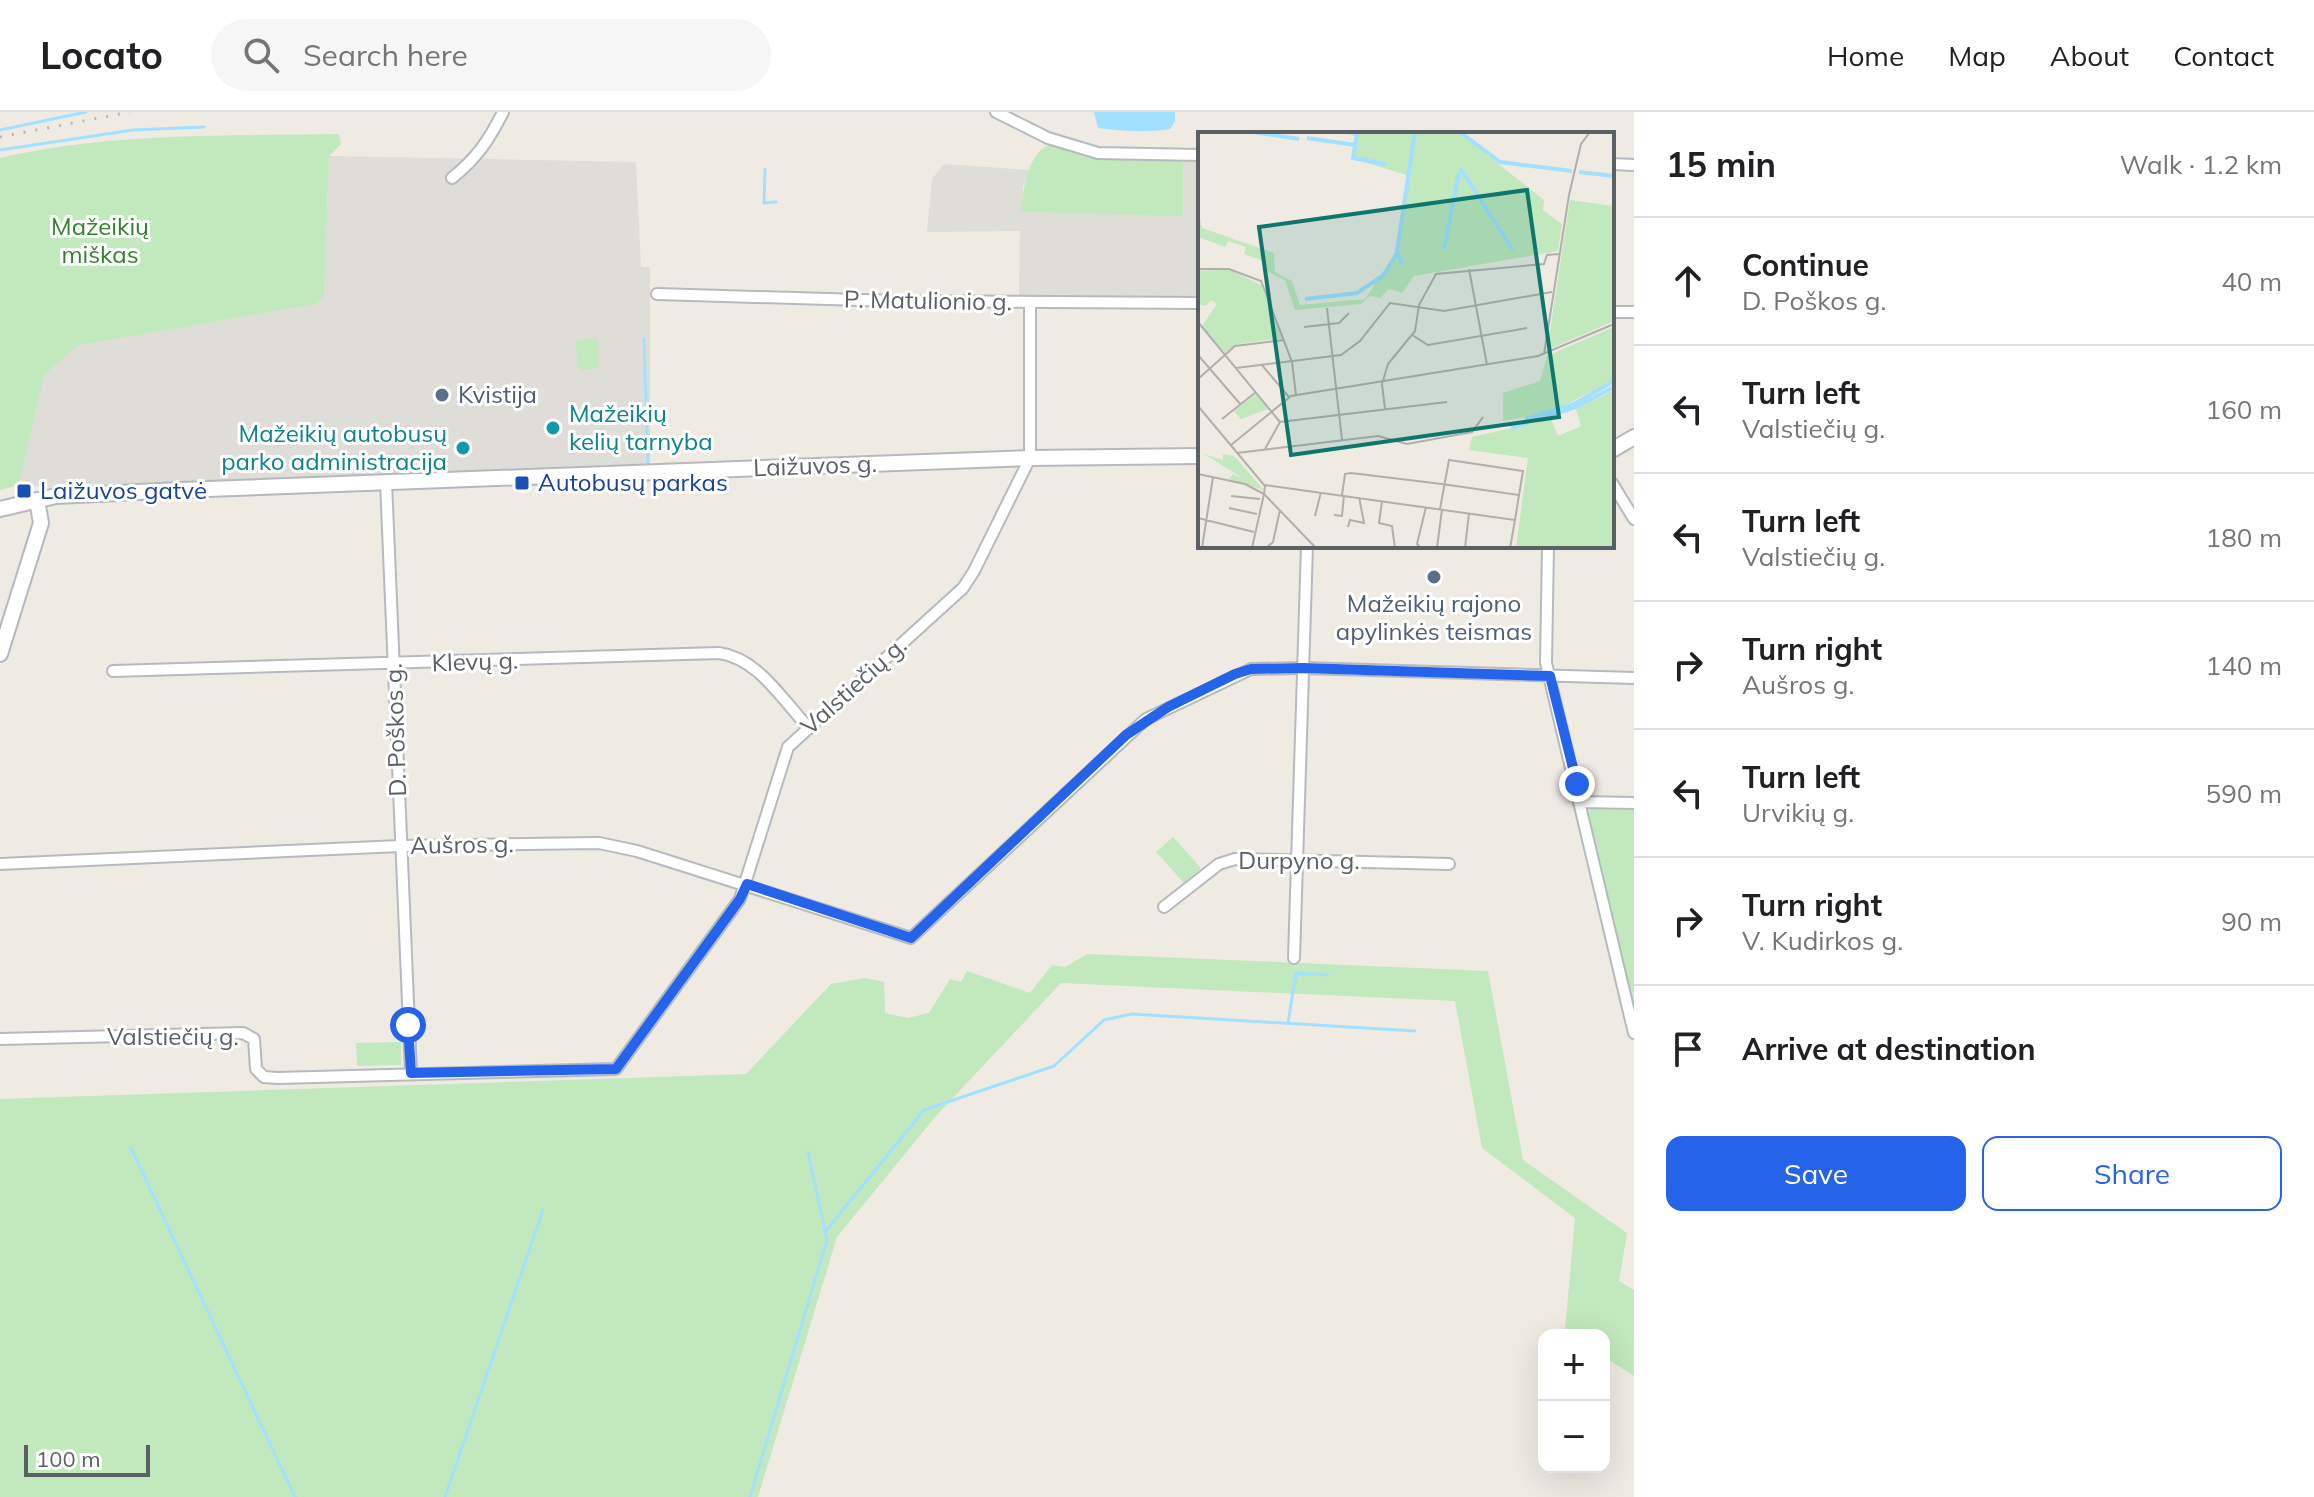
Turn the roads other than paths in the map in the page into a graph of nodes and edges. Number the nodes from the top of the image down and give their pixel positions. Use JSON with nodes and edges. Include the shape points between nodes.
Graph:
{"nodes":[{"id":1,"x":503,"y":112,"type":"edge"},
{"id":2,"x":996,"y":112,"type":"edge"},
{"id":3,"x":1198,"y":155,"type":"edge"},
{"id":4,"x":1614,"y":164,"type":"edge"},
{"id":5,"x":1634,"y":165,"type":"edge"},
{"id":6,"x":452,"y":178,"type":"dead end"},
{"id":7,"x":657,"y":294,"type":"dead end"},
{"id":8,"x":1030,"y":303,"type":"junction"},
{"id":9,"x":1198,"y":303,"type":"edge"},
{"id":10,"x":1634,"y":437,"type":"edge"},
{"id":11,"x":1614,"y":449,"type":"edge"},
{"id":12,"x":1198,"y":456,"type":"edge"},
{"id":13,"x":1030,"y":458,"type":"junction"},
{"id":14,"x":386,"y":482,"type":"junction"},
{"id":15,"x":1614,"y":486,"type":"edge"},
{"id":16,"x":37,"y":500,"type":"junction"},
{"id":17,"x":0,"y":509,"type":"edge"},
{"id":18,"x":1634,"y":519,"type":"edge"},
{"id":19,"x":1307,"y":548,"type":"edge"},
{"id":20,"x":1548,"y":548,"type":"edge"},
{"id":21,"x":0,"y":654,"type":"edge"},
{"id":22,"x":394,"y":665,"type":"junction"},
{"id":23,"x":1303,"y":668,"type":"junction"},
{"id":24,"x":113,"y":671,"type":"dead end"},
{"id":25,"x":1550,"y":676,"type":"junction"},
{"id":26,"x":1634,"y":678,"type":"edge"},
{"id":27,"x":807,"y":726,"type":"junction"},
{"id":28,"x":1581,"y":802,"type":"junction"},
{"id":29,"x":1634,"y":803,"type":"edge"},
{"id":30,"x":400,"y":846,"type":"junction"},
{"id":31,"x":1295,"y":859,"type":"junction"},
{"id":32,"x":0,"y":864,"type":"edge"},
{"id":33,"x":1449,"y":864,"type":"dead end"},
{"id":34,"x":747,"y":884,"type":"junction"},
{"id":35,"x":1164,"y":907,"type":"dead end"},
{"id":36,"x":1294,"y":958,"type":"dead end"},
{"id":37,"x":1634,"y":1033,"type":"edge"},
{"id":38,"x":0,"y":1039,"type":"edge"},
{"id":39,"x":411,"y":1073,"type":"junction"}],
"edges":[{"from":1,"to":6,"type":"street","via":[[493,137]]},
{"from":2,"to":3,"type":"street","via":[[1048,138],[1098,153]]},
{"from":4,"to":5,"type":"street"},
{"from":7,"to":8,"type":"street","name":"P. Matulionio g."},
{"from":8,"to":9,"type":"street","name":"P. Matulionio g."},
{"from":8,"to":13,"type":"street"},
{"from":10,"to":11,"type":"main road"},
{"from":12,"to":13,"type":"main road","name":"Laižuvos g."},
{"from":13,"to":14,"type":"main road","name":"Laižuvos g."},
{"from":13,"to":27,"type":"street","name":"Valstiečių g.","via":[[963,588]]},
{"from":14,"to":16,"type":"main road","name":"Laižuvos g."},
{"from":14,"to":22,"type":"street","name":"D. Poškos g."},
{"from":15,"to":18,"type":"street"},
{"from":16,"to":17,"type":"main road","name":"Laižuvos g."},
{"from":16,"to":21,"type":"main road","via":[[41,523]]},
{"from":19,"to":23,"type":"street"},
{"from":20,"to":25,"type":"street"},
{"from":22,"to":24,"type":"street","name":"Klevų g."},
{"from":22,"to":27,"type":"street","name":"Klevų g.","via":[[735,655],[750,664]]},
{"from":22,"to":30,"type":"street","name":"D. Poškos g."},
{"from":23,"to":25,"type":"street"},
{"from":23,"to":31,"type":"street"},
{"from":23,"to":34,"type":"street","name":"Aušros g.","via":[[1235,674],[1146,719],[911,938]]},
{"from":25,"to":26,"type":"street"},
{"from":25,"to":28,"type":"street"},
{"from":27,"to":34,"type":"street","name":"Valstiečių g.","via":[[788,747]]},
{"from":28,"to":29,"type":"street"},
{"from":28,"to":37,"type":"street"},
{"from":30,"to":32,"type":"street","name":"Aušros g."},
{"from":30,"to":34,"type":"street","name":"Aušros g.","via":[[599,843]]},
{"from":30,"to":39,"type":"street","name":"D. Poškos g."},
{"from":31,"to":33,"type":"street","name":"Durpyno g."},
{"from":31,"to":35,"type":"street","name":"Durpyno g.","via":[[1219,864]]},
{"from":31,"to":36,"type":"street"},
{"from":34,"to":39,"type":"street","name":"Valstiečių g.","via":[[616,1069]]},
{"from":38,"to":39,"type":"street","name":"Valstiečių g.","via":[[243,1033],[254,1039],[256,1069],[264,1077]]}]}
